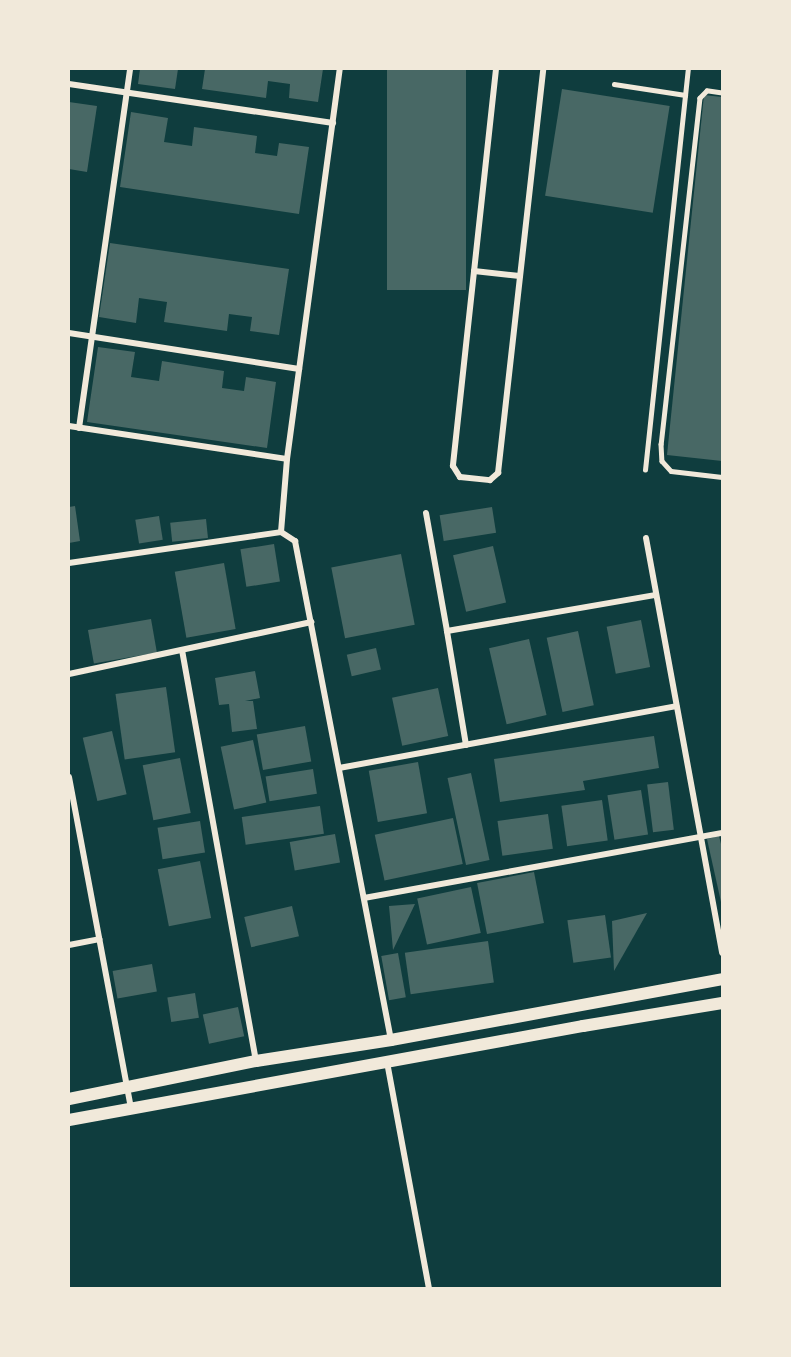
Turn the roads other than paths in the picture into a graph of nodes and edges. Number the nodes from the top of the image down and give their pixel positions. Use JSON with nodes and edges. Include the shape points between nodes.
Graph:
{"nodes":[{"id":1,"x":130,"y":69,"type":"edge"},
{"id":2,"x":340,"y":69,"type":"edge"},
{"id":3,"x":496,"y":69,"type":"edge"},
{"id":4,"x":543,"y":69,"type":"edge"},
{"id":5,"x":688,"y":69,"type":"edge"},
{"id":6,"x":69,"y":84,"type":"edge"},
{"id":7,"x":614,"y":84,"type":"dead end"},
{"id":8,"x":127,"y":93,"type":"junction"},
{"id":9,"x":722,"y":93,"type":"edge"},
{"id":10,"x":685,"y":95,"type":"junction"},
{"id":11,"x":333,"y":123,"type":"junction"},
{"id":12,"x":474,"y":271,"type":"junction"},
{"id":13,"x":520,"y":276,"type":"junction"},
{"id":14,"x":69,"y":333,"type":"edge"},
{"id":15,"x":92,"y":336,"type":"junction"},
{"id":16,"x":299,"y":369,"type":"junction"},
{"id":17,"x":69,"y":426,"type":"edge"},
{"id":18,"x":79,"y":428,"type":"junction"},
{"id":19,"x":287,"y":459,"type":"junction"},
{"id":20,"x":645,"y":470,"type":"dead end"},
{"id":21,"x":722,"y":477,"type":"edge"},
{"id":22,"x":426,"y":513,"type":"dead end"},
{"id":23,"x":281,"y":532,"type":"junction"},
{"id":24,"x":646,"y":538,"type":"dead end"},
{"id":25,"x":69,"y":563,"type":"edge"},
{"id":26,"x":656,"y":595,"type":"junction"},
{"id":27,"x":311,"y":622,"type":"junction"},
{"id":28,"x":447,"y":631,"type":"junction"},
{"id":29,"x":182,"y":650,"type":"junction"},
{"id":30,"x":69,"y":674,"type":"edge"},
{"id":31,"x":676,"y":706,"type":"junction"},
{"id":32,"x":466,"y":745,"type":"junction"},
{"id":33,"x":339,"y":768,"type":"junction"},
{"id":34,"x":69,"y":777,"type":"edge"},
{"id":35,"x":78,"y":823,"type":"junction"},
{"id":36,"x":69,"y":825,"type":"edge"},
{"id":37,"x":722,"y":832,"type":"edge"},
{"id":38,"x":700,"y":836,"type":"junction"},
{"id":39,"x":364,"y":898,"type":"junction"},
{"id":40,"x":99,"y":939,"type":"junction"},
{"id":41,"x":69,"y":945,"type":"edge"},
{"id":42,"x":722,"y":953,"type":"edge"},
{"id":43,"x":722,"y":979,"type":"edge"},
{"id":44,"x":722,"y":1003,"type":"edge"},
{"id":45,"x":391,"y":1040,"type":"junction"},
{"id":46,"x":256,"y":1061,"type":"junction"},
{"id":47,"x":387,"y":1062,"type":"junction"},
{"id":48,"x":127,"y":1089,"type":"junction"},
{"id":49,"x":69,"y":1099,"type":"edge"},
{"id":50,"x":130,"y":1109,"type":"junction"},
{"id":51,"x":69,"y":1120,"type":"edge"},
{"id":52,"x":429,"y":1288,"type":"edge"}],
"edges":[{"from":1,"to":8,"type":"street"},
{"from":2,"to":11,"type":"street"},
{"from":3,"to":12,"type":"street"},
{"from":4,"to":13,"type":"street"},
{"from":5,"to":10,"type":"lane"},
{"from":6,"to":8,"type":"street"},
{"from":7,"to":10,"type":"lane"},
{"from":8,"to":11,"type":"street"},
{"from":8,"to":15,"type":"street"},
{"from":9,"to":21,"type":"lane","via":[[707,91],[700,98],[661,444],[662,461],[671,471]]},
{"from":10,"to":20,"type":"lane"},
{"from":11,"to":16,"type":"street"},
{"from":12,"to":13,"type":"street"},
{"from":12,"to":13,"type":"street","via":[[453,466],[460,477],[490,480],[498,474]]},
{"from":14,"to":15,"type":"street"},
{"from":15,"to":16,"type":"street"},
{"from":15,"to":18,"type":"street"},
{"from":16,"to":19,"type":"street"},
{"from":17,"to":18,"type":"street"},
{"from":18,"to":19,"type":"street"},
{"from":19,"to":23,"type":"street"},
{"from":22,"to":28,"type":"street"},
{"from":23,"to":25,"type":"street"},
{"from":23,"to":27,"type":"street","via":[[295,542]]},
{"from":24,"to":26,"type":"street"},
{"from":26,"to":28,"type":"street"},
{"from":26,"to":31,"type":"street"},
{"from":27,"to":29,"type":"street"},
{"from":27,"to":33,"type":"street"},
{"from":28,"to":32,"type":"street"},
{"from":29,"to":30,"type":"street"},
{"from":29,"to":46,"type":"street"},
{"from":31,"to":32,"type":"street"},
{"from":31,"to":38,"type":"street"},
{"from":32,"to":33,"type":"street"},
{"from":33,"to":39,"type":"street"},
{"from":34,"to":35,"type":"street"},
{"from":35,"to":36,"type":"street"},
{"from":35,"to":40,"type":"street"},
{"from":37,"to":38,"type":"street"},
{"from":38,"to":39,"type":"street"},
{"from":38,"to":42,"type":"street"},
{"from":39,"to":45,"type":"street"},
{"from":40,"to":41,"type":"street"},
{"from":40,"to":48,"type":"street"},
{"from":43,"to":45,"type":"main road"},
{"from":44,"to":47,"type":"main road"},
{"from":45,"to":46,"type":"main road"},
{"from":46,"to":48,"type":"main road"},
{"from":47,"to":50,"type":"main road"},
{"from":47,"to":52,"type":"street"},
{"from":48,"to":49,"type":"main road"},
{"from":48,"to":50,"type":"street"},
{"from":50,"to":51,"type":"main road"}]}
